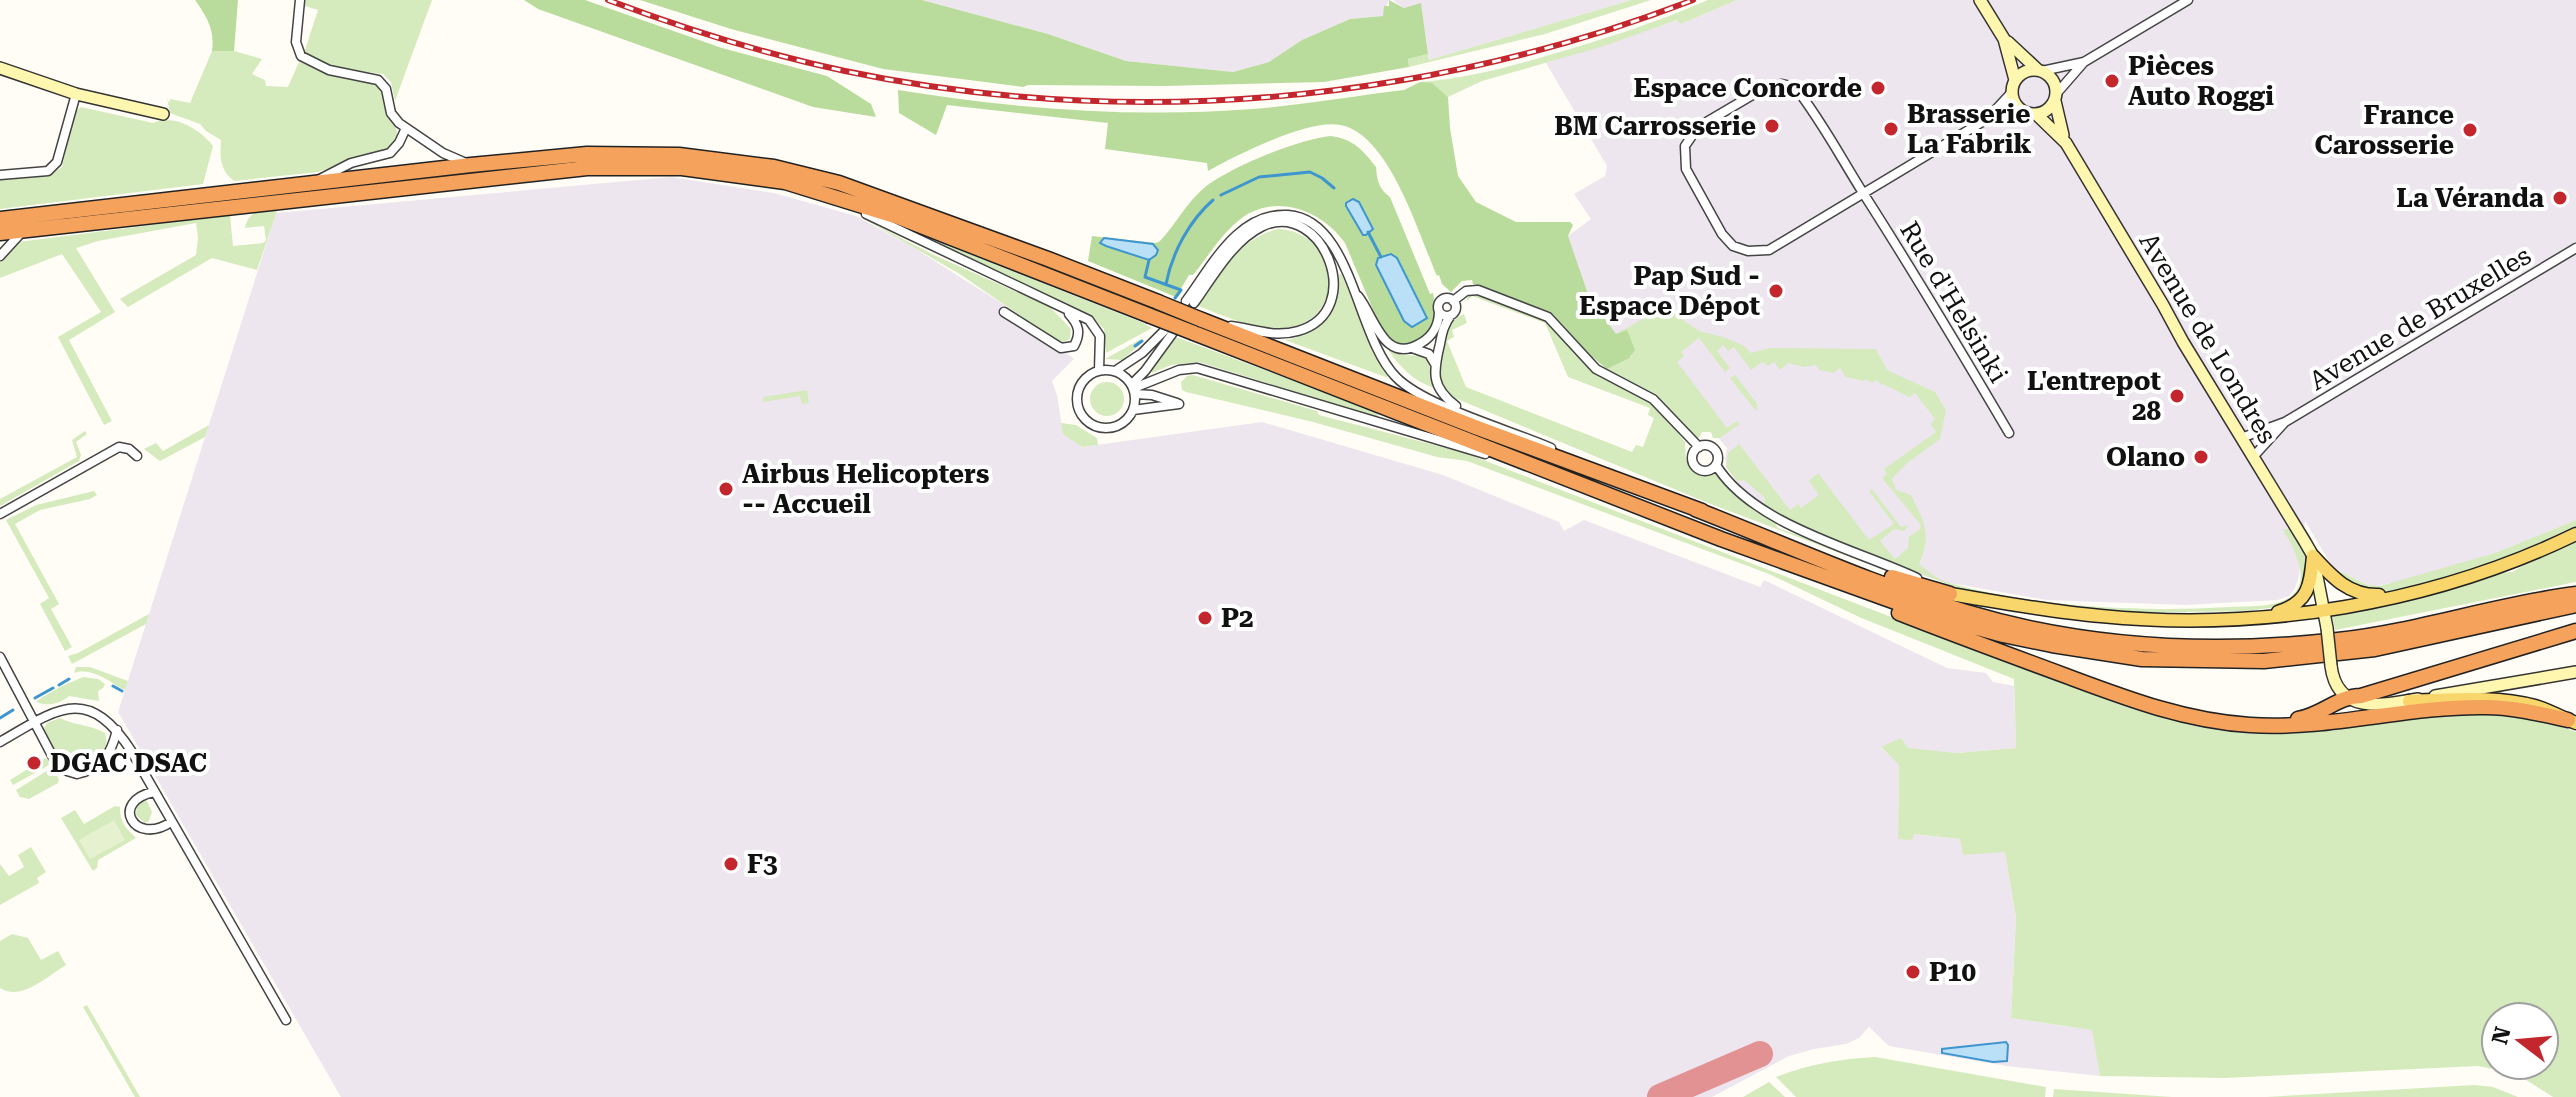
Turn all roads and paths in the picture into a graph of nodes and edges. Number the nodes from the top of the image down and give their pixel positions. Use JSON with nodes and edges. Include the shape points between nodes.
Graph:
{"nodes":[{"id":1,"x":300,"y":0,"type":"edge"},
{"id":2,"x":1980,"y":0,"type":"edge"},
{"id":3,"x":2188,"y":0,"type":"edge"},
{"id":4,"x":2004,"y":39,"type":"junction"},
{"id":5,"x":2084,"y":62,"type":"junction"},
{"id":6,"x":0,"y":68,"type":"edge"},
{"id":7,"x":2040,"y":70,"type":"junction"},
{"id":8,"x":2014,"y":86,"type":"junction"},
{"id":9,"x":76,"y":94,"type":"junction"},
{"id":10,"x":2056,"y":97,"type":"junction"},
{"id":11,"x":2031,"y":113,"type":"junction"},
{"id":12,"x":163,"y":114,"type":"dead end"},
{"id":13,"x":1987,"y":119,"type":"junction"},
{"id":14,"x":406,"y":128,"type":"junction"},
{"id":15,"x":2066,"y":143,"type":"junction"},
{"id":16,"x":471,"y":165,"type":"junction"},
{"id":17,"x":0,"y":175,"type":"edge"},
{"id":18,"x":316,"y":182,"type":"junction"},
{"id":19,"x":815,"y":190,"type":"junction"},
{"id":20,"x":1863,"y":192,"type":"junction"},
{"id":21,"x":0,"y":219,"type":"edge"},
{"id":22,"x":23,"y":230,"type":"junction"},
{"id":23,"x":0,"y":233,"type":"edge"},
{"id":24,"x":2576,"y":248,"type":"edge"},
{"id":25,"x":0,"y":256,"type":"edge"},
{"id":26,"x":1353,"y":291,"type":"junction"},
{"id":27,"x":1453,"y":301,"type":"junction"},
{"id":28,"x":1066,"y":310,"type":"junction"},
{"id":29,"x":1439,"y":311,"type":"junction"},
{"id":30,"x":1004,"y":312,"type":"dead end"},
{"id":31,"x":1451,"y":315,"type":"junction"},
{"id":32,"x":1202,"y":326,"type":"junction"},
{"id":33,"x":1412,"y":348,"type":"junction"},
{"id":34,"x":1435,"y":365,"type":"junction"},
{"id":35,"x":1099,"y":370,"type":"junction"},
{"id":36,"x":1115,"y":371,"type":"junction"},
{"id":37,"x":1133,"y":389,"type":"junction"},
{"id":38,"x":1133,"y":410,"type":"junction"},
{"id":39,"x":1466,"y":414,"type":"junction"},
{"id":40,"x":2285,"y":422,"type":"junction"},
{"id":41,"x":2009,"y":433,"type":"dead end"},
{"id":42,"x":2241,"y":438,"type":"junction"},
{"id":43,"x":1699,"y":447,"type":"junction"},
{"id":44,"x":137,"y":456,"type":"dead end"},
{"id":45,"x":2253,"y":457,"type":"junction"},
{"id":46,"x":1716,"y":465,"type":"junction"},
{"id":47,"x":1635,"y":487,"type":"junction"},
{"id":48,"x":1622,"y":500,"type":"junction"},
{"id":49,"x":1695,"y":509,"type":"junction"},
{"id":50,"x":0,"y":514,"type":"edge"},
{"id":51,"x":2576,"y":534,"type":"edge"},
{"id":52,"x":1721,"y":539,"type":"junction"},
{"id":53,"x":2313,"y":556,"type":"junction"},
{"id":54,"x":2576,"y":586,"type":"edge"},
{"id":55,"x":2426,"y":590,"type":"junction"},
{"id":56,"x":1950,"y":594,"type":"junction"},
{"id":57,"x":2576,"y":594,"type":"edge"},
{"id":58,"x":2576,"y":605,"type":"edge"},
{"id":59,"x":2324,"y":611,"type":"junction"},
{"id":60,"x":2255,"y":618,"type":"junction"},
{"id":61,"x":2432,"y":624,"type":"junction"},
{"id":62,"x":2576,"y":631,"type":"edge"},
{"id":63,"x":2327,"y":635,"type":"junction"},
{"id":64,"x":0,"y":657,"type":"edge"},
{"id":65,"x":2576,"y":672,"type":"edge"},
{"id":66,"x":2345,"y":696,"type":"junction"},
{"id":67,"x":2409,"y":701,"type":"junction"},
{"id":68,"x":2572,"y":721,"type":"edge"},
{"id":69,"x":34,"y":722,"type":"junction"},
{"id":70,"x":2266,"y":726,"type":"junction"},
{"id":71,"x":117,"y":730,"type":"junction"},
{"id":72,"x":0,"y":742,"type":"edge"},
{"id":73,"x":154,"y":792,"type":"junction"},
{"id":74,"x":171,"y":822,"type":"junction"},
{"id":75,"x":286,"y":1020,"type":"dead end"}],
"edges":[{"from":1,"to":14,"type":"street","via":[[296,42],[301,56],[329,70],[378,80],[386,89],[391,113]]},
{"from":2,"to":4,"type":"street"},
{"from":3,"to":5,"type":"street"},
{"from":4,"to":7,"type":"street"},
{"from":4,"to":8,"type":"street"},
{"from":5,"to":7,"type":"street"},
{"from":5,"to":10,"type":"street"},
{"from":6,"to":9,"type":"street"},
{"from":7,"to":8,"type":"street","via":[[2025,71]]},
{"from":7,"to":10,"type":"street","via":[[2053,79]]},
{"from":8,"to":11,"type":"street","via":[[2015,102]]},
{"from":8,"to":13,"type":"street","name":"Rue d'Helsinki"},
{"from":9,"to":12,"type":"street"},
{"from":9,"to":17,"type":"street","via":[[57,162],[48,171]]},
{"from":10,"to":11,"type":"street","via":[[2046,110]]},
{"from":10,"to":15,"type":"street","name":"Avenue de Londres"},
{"from":11,"to":13,"type":"street","name":"Rue d'Helsinki"},
{"from":11,"to":15,"type":"street","name":"Avenue de Londres"},
{"from":13,"to":20,"type":"street","name":"Rue d'Helsinki"},
{"from":14,"to":16,"type":"street"},
{"from":14,"to":18,"type":"street","via":[[390,153],[351,163]]},
{"from":15,"to":42,"type":"street","name":"Avenue de Londres"},
{"from":16,"to":18,"type":"highway"},
{"from":16,"to":32,"type":"highway","bridge":true,"via":[[648,154],[774,167],[901,204],[1158,302]]},
{"from":18,"to":21,"type":"highway"},
{"from":19,"to":22,"type":"highway","via":[[682,168],[587,168]]},
{"from":19,"to":28,"type":"street"},
{"from":19,"to":32,"type":"highway","bridge":true,"via":[[1148,315]]},
{"from":20,"to":20,"type":"street","name":"Rue d'Helsinki","via":[[1795,87],[1766,87],[1698,127],[1685,146],[1686,169],[1722,234],[1733,246],[1748,251],[1769,250]]},
{"from":20,"to":41,"type":"street","name":"Rue d'Helsinki"},
{"from":22,"to":23,"type":"highway"},
{"from":22,"to":25,"type":"street"},
{"from":24,"to":40,"type":"street","name":"Avenue de Bruxelles"},
{"from":26,"to":32,"type":"street","via":[[1327,235],[1296,216],[1277,215],[1239,233],[1190,302],[1230,253],[1263,226],[1278,223],[1294,225],[1319,241],[1335,288],[1329,306],[1318,321],[1283,334]]},
{"from":26,"to":33,"type":"street","via":[[1390,345]]},
{"from":26,"to":39,"type":"street","via":[[1377,350],[1396,377]]},
{"from":27,"to":29,"type":"street","via":[[1441,300]]},
{"from":27,"to":31,"type":"street"},
{"from":27,"to":43,"type":"street","via":[[1478,290],[1548,317],[1596,369],[1653,399]]},
{"from":28,"to":30,"type":"street","via":[[1079,328],[1079,337],[1068,348],[1048,343]]},
{"from":28,"to":35,"type":"street","via":[[1097,329],[1102,343]]},
{"from":29,"to":31,"type":"street"},
{"from":29,"to":33,"type":"street","via":[[1433,333]]},
{"from":31,"to":34,"type":"street"},
{"from":32,"to":47,"type":"highway"},
{"from":32,"to":48,"type":"highway"},
{"from":33,"to":34,"type":"street","via":[[1429,354]]},
{"from":34,"to":39,"type":"street","via":[[1443,396]]},
{"from":35,"to":36,"type":"street"},
{"from":35,"to":38,"type":"street","via":[[1085,378],[1078,391],[1083,417],[1110,428],[1122,424]]},
{"from":36,"to":37,"type":"street"},
{"from":36,"to":37,"type":"street","via":[[1168,332]]},
{"from":37,"to":38,"type":"street"},
{"from":37,"to":38,"type":"street","via":[[1179,404]]},
{"from":37,"to":48,"type":"street","via":[[1197,368]]},
{"from":39,"to":47,"type":"street"},
{"from":40,"to":42,"type":"street","name":"Avenue de Bruxelles"},
{"from":40,"to":45,"type":"street","name":"Avenue de Bruxelles"},
{"from":42,"to":45,"type":"street","name":"Avenue de Londres"},
{"from":43,"to":46,"type":"street","via":[[1714,449]]},
{"from":43,"to":46,"type":"street","via":[[1693,457],[1697,468]]},
{"from":44,"to":50,"type":"street","via":[[119,447]]},
{"from":45,"to":53,"type":"street","name":"Avenue de Londres"},
{"from":46,"to":56,"type":"street","via":[[1736,489],[1772,516]]},
{"from":47,"to":49,"type":"highway"},
{"from":48,"to":52,"type":"highway"},
{"from":49,"to":56,"type":"highway"},
{"from":49,"to":63,"type":"highway","via":[[1937,603],[2006,622],[2173,647],[2269,646]]},
{"from":51,"to":55,"type":"main road"},
{"from":52,"to":58,"type":"highway","via":[[1968,626],[2142,659],[2264,661],[2375,649]]},
{"from":52,"to":70,"type":"highway","via":[[1880,606],[2148,706]]},
{"from":53,"to":55,"type":"main road","via":[[2335,581],[2365,595]]},
{"from":53,"to":59,"type":"street","name":"Avenue de Londres"},
{"from":53,"to":60,"type":"main road","via":[[2301,601]]},
{"from":54,"to":61,"type":"highway"},
{"from":55,"to":59,"type":"main road"},
{"from":56,"to":60,"type":"main road","via":[[2102,617]]},
{"from":57,"to":61,"type":"highway"},
{"from":59,"to":60,"type":"main road"},
{"from":59,"to":63,"type":"street","name":"Avenue de Londres"},
{"from":61,"to":63,"type":"highway","via":[[2372,636]]},
{"from":62,"to":66,"type":"highway","via":[[2361,696]]},
{"from":63,"to":66,"type":"street","name":"Avenue de Londres","bridge":true,"via":[[2334,685]]},
{"from":64,"to":69,"type":"street"},
{"from":65,"to":67,"type":"street"},
{"from":66,"to":67,"type":"street","via":[[2360,704]]},
{"from":66,"to":70,"type":"highway","via":[[2316,715]]},
{"from":67,"to":68,"type":"main road","via":[[2515,702]]},
{"from":68,"to":70,"type":"highway","via":[[2484,707]]},
{"from":69,"to":71,"type":"street","via":[[55,711],[79,709],[100,715]]},
{"from":69,"to":71,"type":"street","via":[[56,763],[77,774],[106,759]]},
{"from":69,"to":72,"type":"street"},
{"from":71,"to":73,"type":"street"},
{"from":73,"to":74,"type":"street"},
{"from":73,"to":74,"type":"street","via":[[136,798],[131,806],[135,825],[152,830]]},
{"from":74,"to":75,"type":"street"}]}
